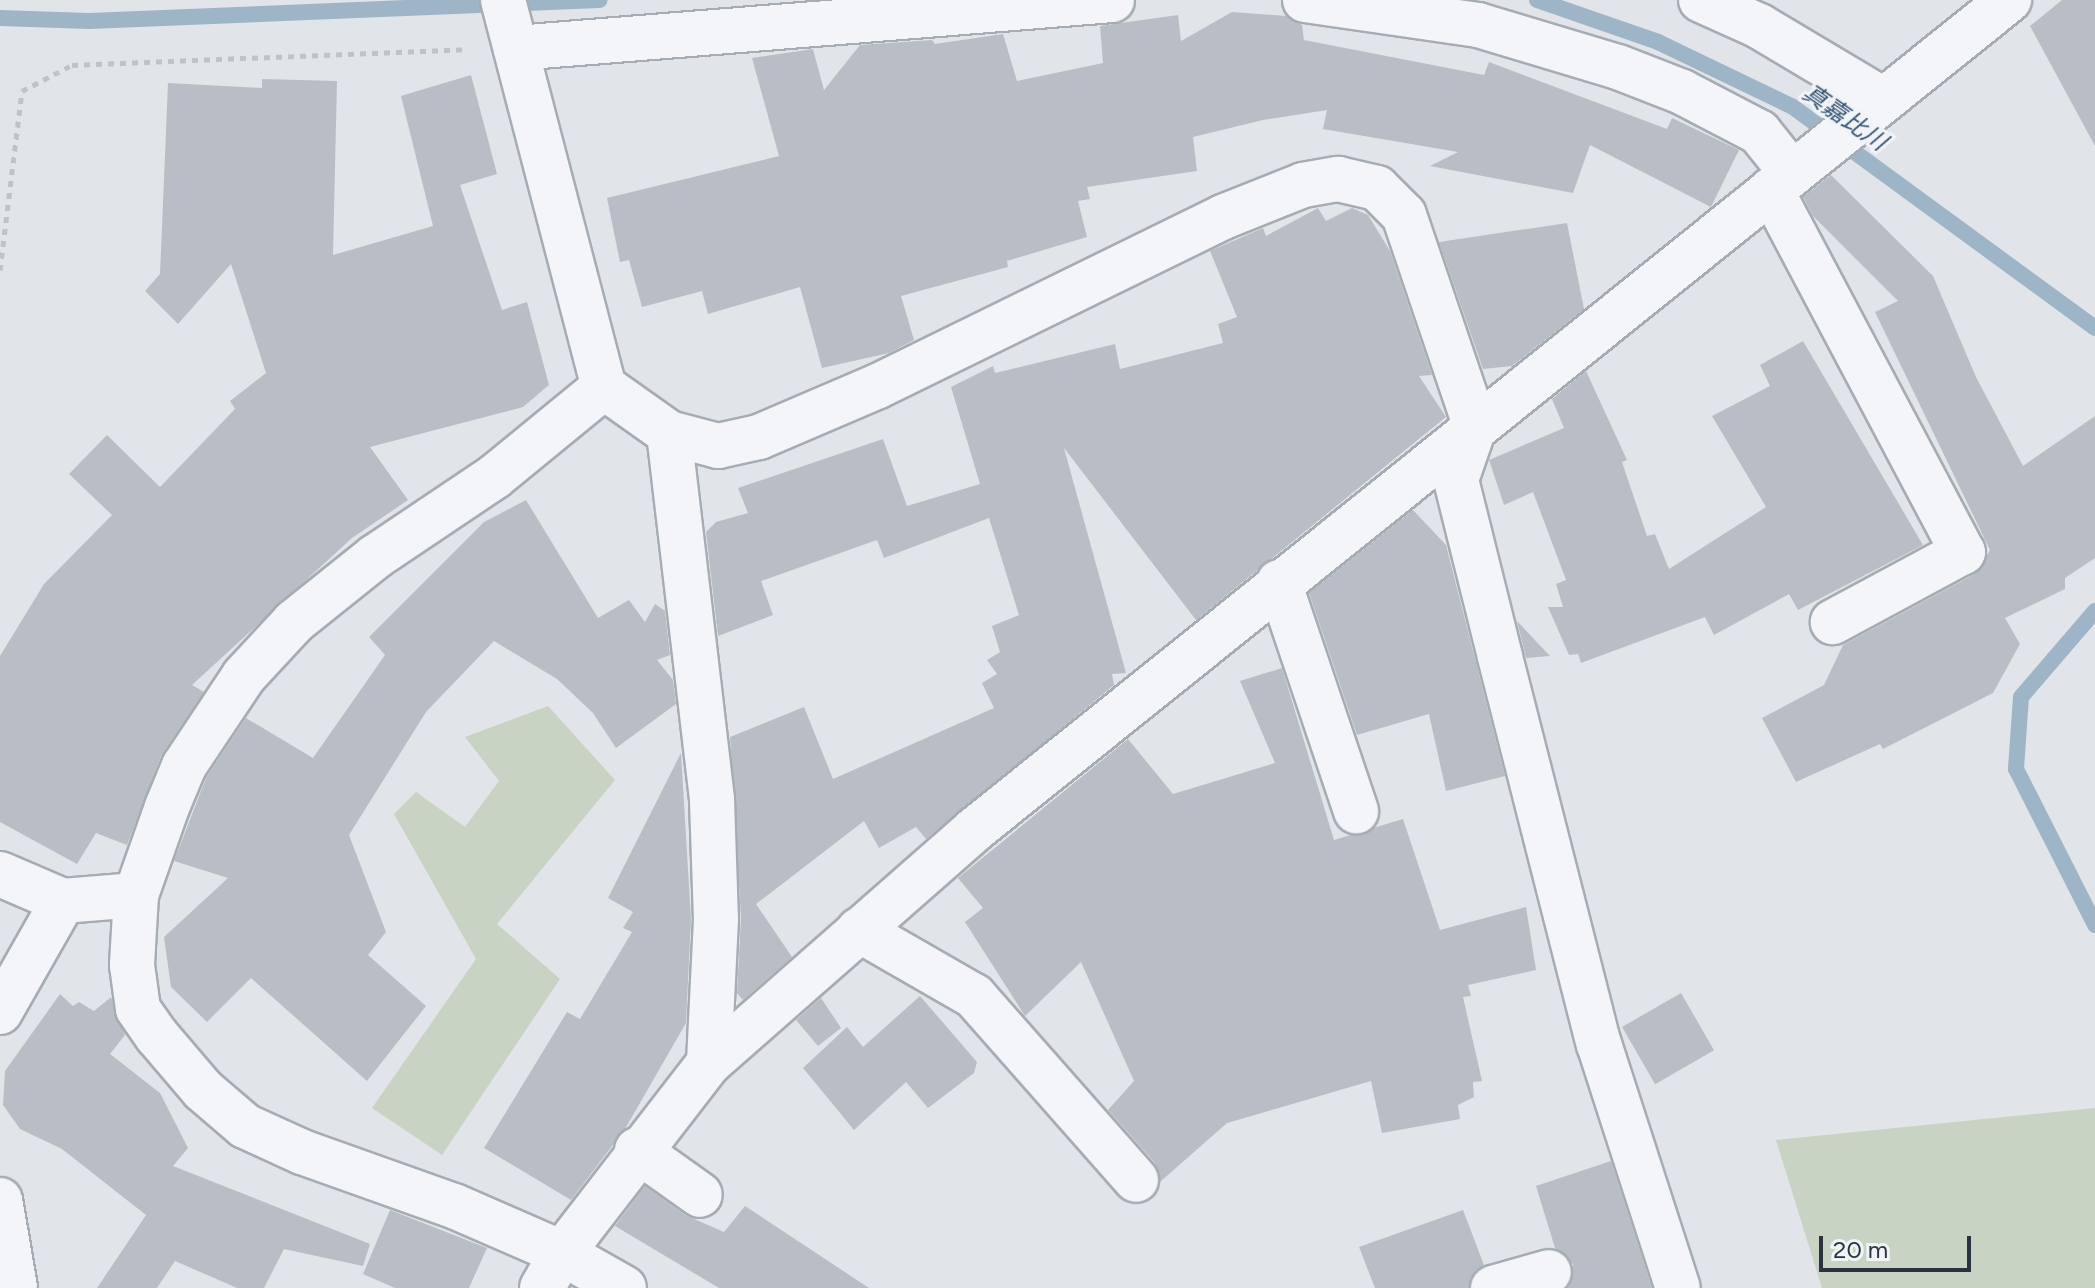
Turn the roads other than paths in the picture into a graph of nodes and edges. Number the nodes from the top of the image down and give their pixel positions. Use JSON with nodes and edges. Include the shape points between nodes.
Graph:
{"nodes":[{"id":1,"x":1112,"y":0,"type":"edge"},
{"id":2,"x":1305,"y":0,"type":"edge"},
{"id":3,"x":1701,"y":0,"type":"edge"},
{"id":4,"x":2009,"y":0,"type":"edge"},
{"id":5,"x":511,"y":28,"type":"edge"},
{"id":6,"x":1871,"y":109,"type":"junction"},
{"id":7,"x":1788,"y":175,"type":"junction"},
{"id":8,"x":604,"y":387,"type":"junction"},
{"id":9,"x":1475,"y":425,"type":"junction"},
{"id":10,"x":669,"y":433,"type":"junction"},
{"id":11,"x":1279,"y":582,"type":"junction"},
{"id":12,"x":1833,"y":622,"type":"dead end"},
{"id":13,"x":1356,"y":811,"type":"dead end"},
{"id":14,"x":0,"y":874,"type":"edge"},
{"id":15,"x":136,"y":895,"type":"junction"},
{"id":16,"x":63,"y":901,"type":"junction"},
{"id":17,"x":859,"y":930,"type":"junction"},
{"id":18,"x":0,"y":1012,"type":"edge"},
{"id":19,"x":709,"y":1063,"type":"junction"},
{"id":20,"x":637,"y":1150,"type":"junction"},
{"id":21,"x":1136,"y":1180,"type":"dead end"},
{"id":22,"x":700,"y":1195,"type":"dead end"},
{"id":23,"x":0,"y":1200,"type":"edge"},
{"id":24,"x":552,"y":1270,"type":"edge"},
{"id":25,"x":1549,"y":1272,"type":"dead end"},
{"id":26,"x":15,"y":1288,"type":"edge"},
{"id":27,"x":624,"y":1288,"type":"edge"},
{"id":28,"x":1493,"y":1288,"type":"edge"},
{"id":29,"x":1678,"y":1288,"type":"edge"}],
"edges":[{"from":1,"to":5,"type":"street"},
{"from":2,"to":7,"type":"street","via":[[1478,25],[1618,67],[1682,92],[1759,132]]},
{"from":3,"to":6,"type":"street","via":[[1759,26]]},
{"from":4,"to":6,"type":"street"},
{"from":5,"to":8,"type":"street"},
{"from":6,"to":7,"type":"street"},
{"from":7,"to":9,"type":"street"},
{"from":7,"to":12,"type":"street","via":[[1963,552]]},
{"from":8,"to":10,"type":"street"},
{"from":8,"to":15,"type":"street","via":[[494,477],[317,604],[244,676],[184,766]]},
{"from":9,"to":10,"type":"street","via":[[1404,215],[1377,188],[1338,179],[1303,185],[1223,217],[878,386],[759,437],[718,446]]},
{"from":9,"to":11,"type":"street"},
{"from":9,"to":29,"type":"street","via":[[1456,480],[1599,1044]]},
{"from":10,"to":19,"type":"street","via":[[712,800],[716,919]]},
{"from":11,"to":13,"type":"street"},
{"from":11,"to":17,"type":"street"},
{"from":14,"to":16,"type":"street"},
{"from":15,"to":16,"type":"street"},
{"from":15,"to":24,"type":"street","via":[[132,965],[138,1009],[203,1090],[234,1117],[302,1152],[454,1206]]},
{"from":16,"to":18,"type":"street"},
{"from":17,"to":19,"type":"street"},
{"from":17,"to":21,"type":"street","via":[[974,996]]},
{"from":19,"to":20,"type":"street"},
{"from":20,"to":22,"type":"street"},
{"from":20,"to":24,"type":"street"},
{"from":23,"to":26,"type":"street"},
{"from":24,"to":27,"type":"street"},
{"from":25,"to":28,"type":"street"}]}
